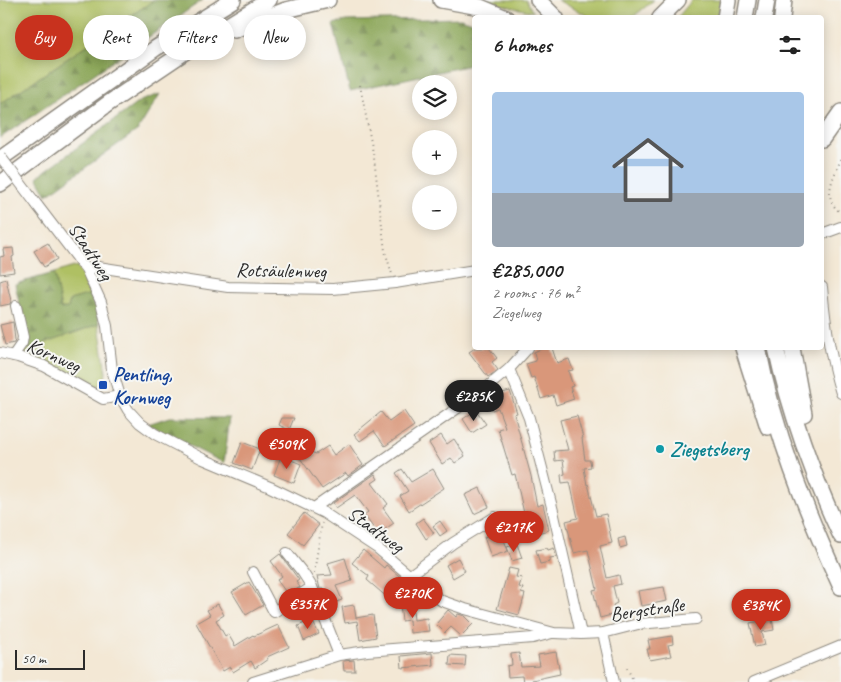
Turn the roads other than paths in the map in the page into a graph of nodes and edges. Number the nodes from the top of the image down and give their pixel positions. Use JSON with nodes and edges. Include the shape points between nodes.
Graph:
{"nodes":[{"id":1,"x":233,"y":0,"type":"edge"},
{"id":2,"x":269,"y":0,"type":"edge"},
{"id":3,"x":328,"y":0,"type":"edge"},
{"id":4,"x":441,"y":0,"type":"edge"},
{"id":5,"x":538,"y":0,"type":"edge"},
{"id":6,"x":678,"y":0,"type":"edge"},
{"id":7,"x":728,"y":0,"type":"edge"},
{"id":8,"x":748,"y":0,"type":"edge"},
{"id":9,"x":767,"y":0,"type":"edge"},
{"id":10,"x":784,"y":0,"type":"edge"},
{"id":11,"x":498,"y":15,"type":"edge"},
{"id":12,"x":553,"y":15,"type":"edge"},
{"id":13,"x":663,"y":15,"type":"edge"},
{"id":14,"x":726,"y":15,"type":"edge"},
{"id":15,"x":746,"y":15,"type":"edge"},
{"id":16,"x":764,"y":15,"type":"edge"},
{"id":17,"x":782,"y":15,"type":"edge"},
{"id":18,"x":234,"y":21,"type":"edge"},
{"id":19,"x":234,"y":31,"type":"edge"},
{"id":20,"x":173,"y":60,"type":"edge"},
{"id":21,"x":841,"y":112,"type":"edge"},
{"id":22,"x":824,"y":136,"type":"edge"},
{"id":23,"x":0,"y":158,"type":"edge"},
{"id":24,"x":0,"y":184,"type":"edge"},
{"id":25,"x":841,"y":227,"type":"edge"},
{"id":26,"x":824,"y":236,"type":"edge"},
{"id":27,"x":86,"y":269,"type":"junction"},
{"id":28,"x":472,"y":270,"type":"edge"},
{"id":29,"x":824,"y":302,"type":"edge"},
{"id":30,"x":16,"y":306,"type":"dead end"},
{"id":31,"x":526,"y":350,"type":"edge"},
{"id":32,"x":744,"y":350,"type":"edge"},
{"id":33,"x":758,"y":350,"type":"edge"},
{"id":34,"x":777,"y":350,"type":"edge"},
{"id":35,"x":792,"y":350,"type":"edge"},
{"id":36,"x":0,"y":353,"type":"edge"},
{"id":37,"x":13,"y":356,"type":"junction"},
{"id":38,"x":509,"y":369,"type":"junction"},
{"id":39,"x":841,"y":393,"type":"edge"},
{"id":40,"x":120,"y":396,"type":"junction"},
{"id":41,"x":788,"y":459,"type":"junction"},
{"id":42,"x":814,"y":472,"type":"junction"},
{"id":43,"x":319,"y":510,"type":"junction"},
{"id":44,"x":495,"y":517,"type":"dead end"},
{"id":45,"x":841,"y":536,"type":"edge"},
{"id":46,"x":287,"y":553,"type":"dead end"},
{"id":47,"x":253,"y":572,"type":"dead end"},
{"id":48,"x":409,"y":576,"type":"junction"},
{"id":49,"x":312,"y":587,"type":"junction"},
{"id":50,"x":841,"y":587,"type":"edge"},
{"id":51,"x":696,"y":619,"type":"dead end"},
{"id":52,"x":554,"y":633,"type":"junction"},
{"id":53,"x":603,"y":633,"type":"junction"},
{"id":54,"x":582,"y":634,"type":"junction"},
{"id":55,"x":841,"y":646,"type":"edge"},
{"id":56,"x":339,"y":655,"type":"junction"},
{"id":57,"x":253,"y":682,"type":"edge"},
{"id":58,"x":614,"y":682,"type":"edge"},
{"id":59,"x":754,"y":682,"type":"edge"}],
"edges":[{"from":1,"to":23,"type":"highway","via":[[156,48]]},
{"from":2,"to":18,"type":"highway"},
{"from":3,"to":19,"type":"highway","via":[[278,13]]},
{"from":4,"to":11,"type":"highway"},
{"from":5,"to":12,"type":"highway"},
{"from":6,"to":13,"type":"highway"},
{"from":7,"to":14,"type":"highway"},
{"from":8,"to":15,"type":"highway"},
{"from":9,"to":16,"type":"highway"},
{"from":10,"to":17,"type":"highway"},
{"from":20,"to":24,"type":"highway"},
{"from":21,"to":22,"type":"highway"},
{"from":23,"to":27,"type":"street","name":"Stadtweg","bridge":true},
{"from":25,"to":26,"type":"street"},
{"from":27,"to":28,"type":"street","name":"Rotsäulenweg","via":[[98,267],[228,287],[333,289]]},
{"from":27,"to":40,"type":"street","name":"Stadtweg","via":[[101,302],[112,370]]},
{"from":29,"to":39,"type":"street","via":[[834,370]]},
{"from":30,"to":37,"type":"street","via":[[23,337]]},
{"from":31,"to":38,"type":"street"},
{"from":32,"to":41,"type":"highway","via":[[775,447]]},
{"from":33,"to":41,"type":"highway"},
{"from":34,"to":42,"type":"highway"},
{"from":35,"to":42,"type":"highway","via":[[812,442]]},
{"from":36,"to":37,"type":"street","name":"Kornweg"},
{"from":37,"to":40,"type":"street","name":"Kornweg","via":[[44,366],[102,398]]},
{"from":38,"to":43,"type":"street"},
{"from":38,"to":54,"type":"street","via":[[529,418]]},
{"from":40,"to":43,"type":"street","name":"Stadtweg","via":[[140,423],[156,434]]},
{"from":41,"to":50,"type":"highway"},
{"from":42,"to":45,"type":"highway"},
{"from":43,"to":48,"type":"street","name":"Stadtweg","via":[[377,548]]},
{"from":44,"to":48,"type":"street","name":"Stadtweg","via":[[453,542]]},
{"from":46,"to":49,"type":"street"},
{"from":47,"to":49,"type":"street","via":[[274,612]]},
{"from":48,"to":52,"type":"street","name":"Stadtweg","via":[[442,601]]},
{"from":49,"to":56,"type":"street"},
{"from":51,"to":53,"type":"street","name":"Bergstraße","via":[[638,624]]},
{"from":52,"to":54,"type":"street","name":"Stadtweg"},
{"from":52,"to":56,"type":"street","via":[[533,638]]},
{"from":53,"to":54,"type":"street","name":"Bergstraße"},
{"from":53,"to":58,"type":"street"},
{"from":55,"to":59,"type":"street"},
{"from":56,"to":57,"type":"street"}]}
